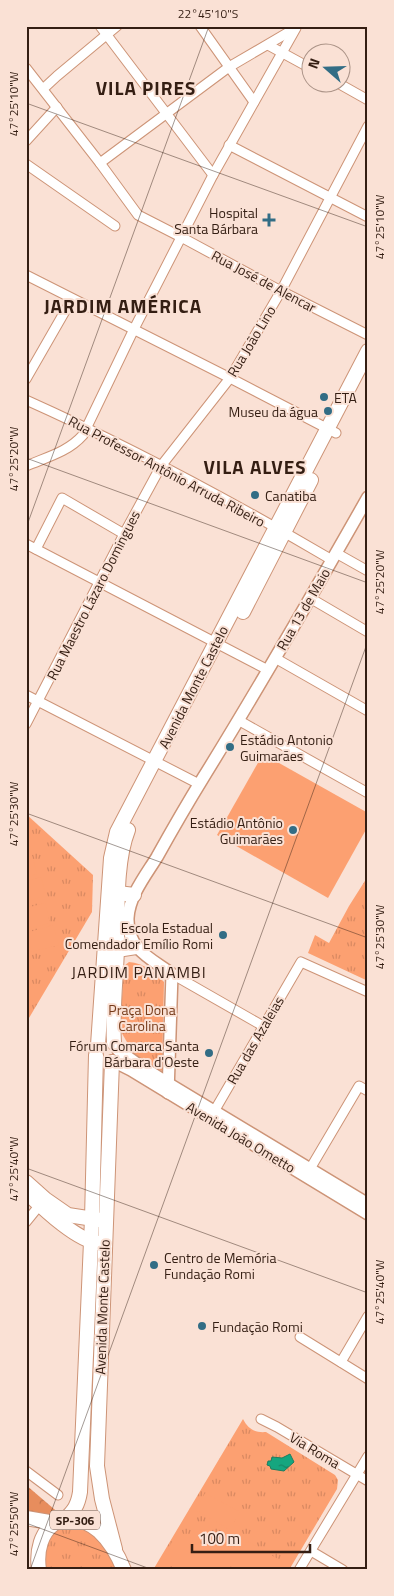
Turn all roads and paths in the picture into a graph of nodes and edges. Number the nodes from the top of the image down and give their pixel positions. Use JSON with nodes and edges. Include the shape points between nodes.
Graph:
{"nodes":[{"id":1,"x":100,"y":26,"type":"edge"},
{"id":2,"x":117,"y":26,"type":"edge"},
{"id":3,"x":200,"y":26,"type":"edge"},
{"id":4,"x":297,"y":27,"type":"edge"},
{"id":5,"x":106,"y":34,"type":"junction"},
{"id":6,"x":268,"y":45,"type":"junction"},
{"id":7,"x":282,"y":53,"type":"junction"},
{"id":8,"x":302,"y":64,"type":"edge"},
{"id":9,"x":229,"y":67,"type":"junction"},
{"id":10,"x":26,"y":68,"type":"edge"},
{"id":11,"x":43,"y":89,"type":"junction"},
{"id":12,"x":352,"y":91,"type":"edge"},
{"id":13,"x":368,"y":100,"type":"edge"},
{"id":14,"x":254,"y":102,"type":"junction"},
{"id":15,"x":56,"y":107,"type":"junction"},
{"id":16,"x":166,"y":113,"type":"junction"},
{"id":17,"x":368,"y":126,"type":"edge"},
{"id":18,"x":26,"y":141,"type":"edge"},
{"id":19,"x":229,"y":145,"type":"junction"},
{"id":20,"x":100,"y":163,"type":"junction"},
{"id":21,"x":26,"y":164,"type":"edge"},
{"id":22,"x":212,"y":175,"type":"junction"},
{"id":23,"x":330,"y":198,"type":"junction"},
{"id":24,"x":368,"y":217,"type":"edge"},
{"id":25,"x":115,"y":226,"type":"dead end"},
{"id":26,"x":181,"y":236,"type":"junction"},
{"id":27,"x":26,"y":275,"type":"edge"},
{"id":28,"x":281,"y":291,"type":"junction"},
{"id":29,"x":72,"y":299,"type":"junction"},
{"id":30,"x":134,"y":329,"type":"junction"},
{"id":31,"x":368,"y":335,"type":"edge"},
{"id":32,"x":368,"y":351,"type":"edge"},
{"id":33,"x":368,"y":371,"type":"edge"},
{"id":34,"x":230,"y":378,"type":"junction"},
{"id":35,"x":26,"y":379,"type":"edge"},
{"id":36,"x":26,"y":400,"type":"edge"},
{"id":37,"x":88,"y":427,"type":"junction"},
{"id":38,"x":332,"y":431,"type":"junction"},
{"id":39,"x":26,"y":466,"type":"edge"},
{"id":40,"x":161,"y":466,"type":"junction"},
{"id":41,"x":368,"y":497,"type":"edge"},
{"id":42,"x":280,"y":530,"type":"junction"},
{"id":43,"x":124,"y":534,"type":"junction"},
{"id":44,"x":26,"y":544,"type":"edge"},
{"id":45,"x":36,"y":549,"type":"junction"},
{"id":46,"x":334,"y":556,"type":"junction"},
{"id":47,"x":368,"y":571,"type":"edge"},
{"id":48,"x":100,"y":582,"type":"junction"},
{"id":49,"x":310,"y":598,"type":"junction"},
{"id":50,"x":368,"y":632,"type":"edge"},
{"id":51,"x":220,"y":645,"type":"junction"},
{"id":52,"x":274,"y":658,"type":"junction"},
{"id":53,"x":268,"y":670,"type":"junction"},
{"id":54,"x":26,"y":695,"type":"edge"},
{"id":55,"x":38,"y":701,"type":"junction"},
{"id":56,"x":368,"y":711,"type":"edge"},
{"id":57,"x":238,"y":720,"type":"junction"},
{"id":58,"x":26,"y":724,"type":"edge"},
{"id":59,"x":159,"y":763,"type":"junction"},
{"id":60,"x":199,"y":784,"type":"junction"},
{"id":61,"x":368,"y":793,"type":"edge"},
{"id":62,"x":118,"y":894,"type":"junction"},
{"id":63,"x":134,"y":895,"type":"junction"},
{"id":64,"x":136,"y":947,"type":"junction"},
{"id":65,"x":116,"y":950,"type":"junction"},
{"id":66,"x":172,"y":974,"type":"junction"},
{"id":67,"x":368,"y":992,"type":"edge"},
{"id":68,"x":263,"y":1026,"type":"junction"},
{"id":69,"x":97,"y":1050,"type":"junction"},
{"id":70,"x":114,"y":1054,"type":"junction"},
{"id":71,"x":168,"y":1089,"type":"junction"},
{"id":72,"x":368,"y":1091,"type":"edge"},
{"id":73,"x":212,"y":1115,"type":"junction"},
{"id":74,"x":308,"y":1173,"type":"junction"},
{"id":75,"x":26,"y":1182,"type":"edge"},
{"id":76,"x":26,"y":1192,"type":"edge"},
{"id":77,"x":43,"y":1202,"type":"junction"},
{"id":78,"x":368,"y":1204,"type":"edge"},
{"id":79,"x":368,"y":1214,"type":"edge"},
{"id":80,"x":99,"y":1220,"type":"junction"},
{"id":81,"x":26,"y":1222,"type":"edge"},
{"id":82,"x":72,"y":1230,"type":"junction"},
{"id":83,"x":98,"y":1243,"type":"junction"},
{"id":84,"x":90,"y":1260,"type":"junction"},
{"id":85,"x":368,"y":1316,"type":"edge"},
{"id":86,"x":300,"y":1337,"type":"dead end"},
{"id":87,"x":341,"y":1362,"type":"junction"},
{"id":88,"x":368,"y":1378,"type":"edge"},
{"id":89,"x":261,"y":1420,"type":"dead end"},
{"id":90,"x":368,"y":1456,"type":"edge"},
{"id":91,"x":97,"y":1466,"type":"junction"},
{"id":92,"x":82,"y":1467,"type":"junction"},
{"id":93,"x":26,"y":1471,"type":"edge"},
{"id":94,"x":356,"y":1474,"type":"junction"},
{"id":95,"x":368,"y":1481,"type":"edge"},
{"id":96,"x":58,"y":1495,"type":"dead end"},
{"id":97,"x":26,"y":1518,"type":"edge"},
{"id":98,"x":60,"y":1521,"type":"junction"},
{"id":99,"x":115,"y":1549,"type":"junction"},
{"id":100,"x":311,"y":1550,"type":"junction"},
{"id":101,"x":26,"y":1555,"type":"edge"},
{"id":102,"x":37,"y":1570,"type":"edge"},
{"id":103,"x":124,"y":1570,"type":"edge"},
{"id":104,"x":300,"y":1570,"type":"edge"},
{"id":105,"x":342,"y":1570,"type":"edge"}],
"edges":[{"from":1,"to":5,"type":"street"},
{"from":2,"to":5,"type":"street"},
{"from":3,"to":9,"type":"street"},
{"from":4,"to":6,"type":"street"},
{"from":4,"to":7,"type":"street"},
{"from":5,"to":11,"type":"street"},
{"from":5,"to":16,"type":"street"},
{"from":6,"to":7,"type":"street"},
{"from":6,"to":9,"type":"street"},
{"from":7,"to":8,"type":"street"},
{"from":7,"to":14,"type":"street"},
{"from":9,"to":14,"type":"street"},
{"from":9,"to":16,"type":"street"},
{"from":10,"to":11,"type":"street","name":"Rua José de Alencar"},
{"from":11,"to":15,"type":"street","name":"Rua José de Alencar"},
{"from":12,"to":13,"type":"street"},
{"from":14,"to":19,"type":"street"},
{"from":15,"to":18,"type":"street"},
{"from":15,"to":20,"type":"street","name":"Rua José de Alencar"},
{"from":16,"to":20,"type":"street"},
{"from":16,"to":22,"type":"street"},
{"from":17,"to":23,"type":"street","name":"Rua João Lino"},
{"from":19,"to":22,"type":"street"},
{"from":19,"to":23,"type":"street"},
{"from":20,"to":26,"type":"street","name":"Rua José de Alencar","via":[[138,215]]},
{"from":21,"to":25,"type":"street"},
{"from":22,"to":26,"type":"street"},
{"from":23,"to":24,"type":"street"},
{"from":23,"to":28,"type":"street","name":"Rua João Lino"},
{"from":26,"to":28,"type":"street","name":"Rua José de Alencar"},
{"from":26,"to":30,"type":"street"},
{"from":27,"to":29,"type":"street"},
{"from":28,"to":31,"type":"street","name":"Rua José de Alencar"},
{"from":28,"to":34,"type":"street","name":"Rua João Lino"},
{"from":29,"to":30,"type":"street"},
{"from":29,"to":35,"type":"street"},
{"from":30,"to":34,"type":"street"},
{"from":30,"to":37,"type":"street"},
{"from":32,"to":38,"type":"main road","name":"Avenida Monte Castelo"},
{"from":33,"to":38,"type":"main road","name":"Avenida Monte Castelo"},
{"from":34,"to":38,"type":"street"},
{"from":34,"to":40,"type":"street","name":"Rua João Lino"},
{"from":36,"to":37,"type":"street","name":"Rua Professor Antônio Arruda Ribeiro"},
{"from":37,"to":39,"type":"street","via":[[75,444]]},
{"from":37,"to":40,"type":"street","name":"Rua Professor Antônio Arruda Ribeiro"},
{"from":38,"to":42,"type":"main road","name":"Avenida Monte Castelo"},
{"from":40,"to":42,"type":"street","name":"Rua Professor Antônio Arruda Ribeiro"},
{"from":40,"to":43,"type":"street","name":"Rua Maestro Lázaro Domingues"},
{"from":41,"to":46,"type":"street","name":"Rua 13 de Maio"},
{"from":42,"to":46,"type":"street","name":"Rua Professor Antônio Arruda Ribeiro"},
{"from":42,"to":51,"type":"main road","name":"Avenida Monte Castelo"},
{"from":43,"to":45,"type":"street","via":[[62,498]]},
{"from":43,"to":48,"type":"street","name":"Rua Maestro Lázaro Domingues"},
{"from":44,"to":45,"type":"street"},
{"from":45,"to":48,"type":"street"},
{"from":46,"to":47,"type":"street","name":"Rua Professor Antônio Arruda Ribeiro"},
{"from":46,"to":49,"type":"street","name":"Rua 13 de Maio"},
{"from":48,"to":51,"type":"street"},
{"from":48,"to":55,"type":"street","name":"Rua Maestro Lázaro Domingues"},
{"from":49,"to":50,"type":"street"},
{"from":49,"to":52,"type":"street","name":"Rua 13 de Maio"},
{"from":51,"to":53,"type":"street"},
{"from":51,"to":59,"type":"main road","name":"Avenida Monte Castelo"},
{"from":52,"to":53,"type":"street","name":"Rua 13 de Maio"},
{"from":52,"to":56,"type":"street"},
{"from":53,"to":57,"type":"street","name":"Rua 13 de Maio"},
{"from":54,"to":55,"type":"street"},
{"from":55,"to":58,"type":"street","name":"Rua Maestro Lázaro Domingues"},
{"from":55,"to":59,"type":"street"},
{"from":57,"to":60,"type":"street","name":"Rua 13 de Maio"},
{"from":57,"to":61,"type":"street"},
{"from":59,"to":60,"type":"street"},
{"from":59,"to":62,"type":"main road","name":"Avenida Monte Castelo","via":[[127,833]]},
{"from":59,"to":69,"type":"main road","name":"Avenida Monte Castelo","via":[[123,820],[111,858]]},
{"from":60,"to":63,"type":"street","name":"Rua 13 de Maio"},
{"from":62,"to":63,"type":"main road"},
{"from":62,"to":65,"type":"main road","name":"Avenida Monte Castelo"},
{"from":63,"to":64,"type":"street","name":"Rua 13 de Maio","via":[[128,918]]},
{"from":64,"to":65,"type":"main road"},
{"from":64,"to":66,"type":"street"},
{"from":65,"to":70,"type":"main road","name":"Avenida Monte Castelo"},
{"from":66,"to":68,"type":"street"},
{"from":66,"to":71,"type":"street"},
{"from":67,"to":68,"type":"street","name":"Rua das Azaleias","via":[[301,962]]},
{"from":68,"to":73,"type":"street","name":"Rua das Azaleias"},
{"from":69,"to":70,"type":"main road","via":[[98,1059],[104,1063]]},
{"from":69,"to":70,"type":"main road","via":[[108,1040]]},
{"from":69,"to":80,"type":"main road","name":"Avenida Monte Castelo"},
{"from":70,"to":71,"type":"street","name":"Avenida João Ometto","via":[[130,1070]]},
{"from":70,"to":80,"type":"main road","name":"Avenida Monte Castelo"},
{"from":71,"to":73,"type":"street","name":"Avenida João Ometto"},
{"from":72,"to":74,"type":"street","via":[[359,1086]]},
{"from":73,"to":74,"type":"street","name":"Avenida João Ometto"},
{"from":74,"to":78,"type":"street","name":"Avenida João Ometto"},
{"from":74,"to":79,"type":"street","name":"Avenida João Ometto"},
{"from":75,"to":77,"type":"main road"},
{"from":76,"to":77,"type":"main road"},
{"from":77,"to":80,"type":"main road","via":[[68,1215]]},
{"from":77,"to":81,"type":"street"},
{"from":77,"to":82,"type":"main road"},
{"from":80,"to":83,"type":"main road","name":"Avenida Monte Castelo"},
{"from":82,"to":83,"type":"main road","via":[[85,1240]]},
{"from":82,"to":84,"type":"main road"},
{"from":83,"to":84,"type":"main road","name":"Avenida Monte Castelo"},
{"from":83,"to":91,"type":"main road","name":"Avenida Monte Castelo"},
{"from":84,"to":92,"type":"main road","name":"Avenida Monte Castelo"},
{"from":85,"to":87,"type":"street"},
{"from":86,"to":87,"type":"street"},
{"from":87,"to":88,"type":"street"},
{"from":89,"to":94,"type":"street","name":"Via Roma"},
{"from":90,"to":94,"type":"street"},
{"from":91,"to":92,"type":"main road","via":[[90,1474]]},
{"from":91,"to":99,"type":"main road","name":"Avenida Monte Castelo"},
{"from":92,"to":98,"type":"main road","name":"Avenida Monte Castelo","via":[[79,1500],[74,1511]]},
{"from":93,"to":96,"type":"street"},
{"from":94,"to":95,"type":"street","name":"Via Roma"},
{"from":94,"to":100,"type":"street"},
{"from":97,"to":98,"type":"main road","number":"SP-306"},
{"from":98,"to":99,"type":"main road","number":"SP-306","via":[[82,1522],[93,1527]]},
{"from":98,"to":102,"type":"main road","number":"SP-306","via":[[42,1536]]},
{"from":99,"to":103,"type":"main road","number":"SP-306"},
{"from":100,"to":104,"type":"street"},
{"from":100,"to":105,"type":"street"},
{"from":101,"to":102,"type":"main road","number":"SP-306"}]}
